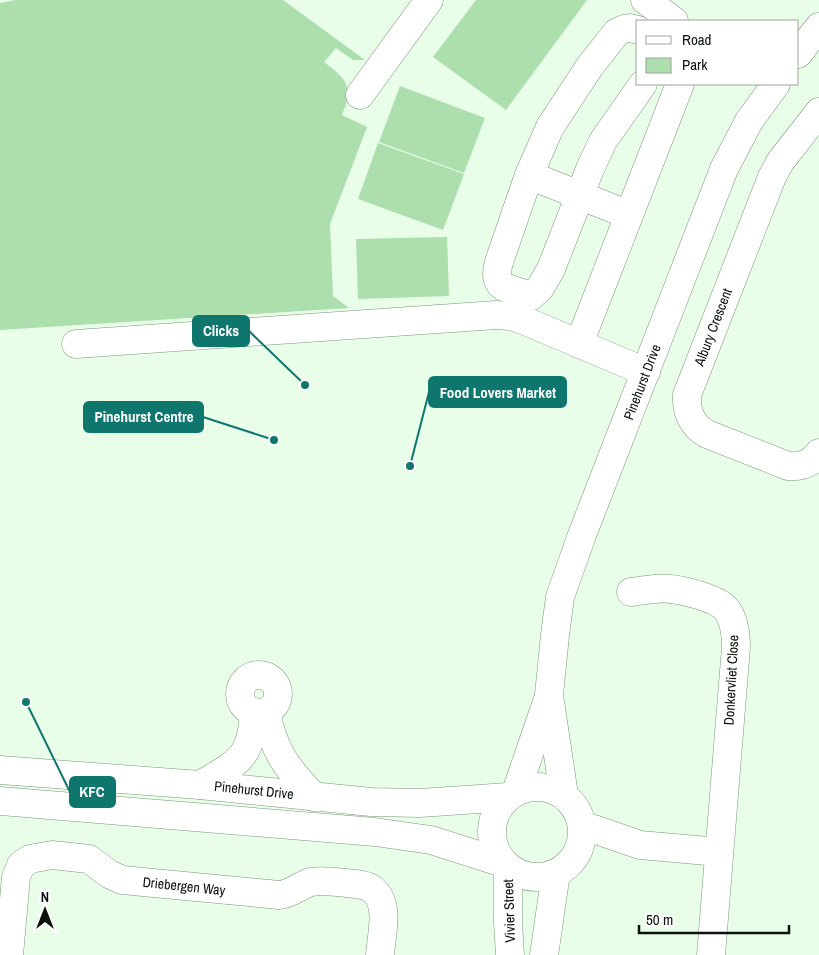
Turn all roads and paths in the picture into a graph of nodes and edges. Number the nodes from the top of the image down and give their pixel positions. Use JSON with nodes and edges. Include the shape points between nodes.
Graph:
{"nodes":[{"id":1,"x":430,"y":0,"type":"edge"},
{"id":2,"x":645,"y":0,"type":"edge"},
{"id":3,"x":673,"y":20,"type":"edge"},
{"id":4,"x":818,"y":26,"type":"edge"},
{"id":5,"x":636,"y":30,"type":"edge"},
{"id":6,"x":799,"y":53,"type":"edge"},
{"id":7,"x":642,"y":85,"type":"edge"},
{"id":8,"x":680,"y":85,"type":"edge"},
{"id":9,"x":775,"y":85,"type":"edge"},
{"id":10,"x":360,"y":95,"type":"dead end"},
{"id":11,"x":819,"y":112,"type":"edge"},
{"id":12,"x":529,"y":175,"type":"junction"},
{"id":13,"x":581,"y":196,"type":"junction"},
{"id":14,"x":629,"y":215,"type":"junction"},
{"id":15,"x":76,"y":344,"type":"dead end"},
{"id":16,"x":579,"y":344,"type":"junction"},
{"id":17,"x":646,"y":372,"type":"junction"},
{"id":18,"x":819,"y":453,"type":"edge"},
{"id":19,"x":631,"y":592,"type":"dead end"},
{"id":20,"x":549,"y":695,"type":"junction"},
{"id":21,"x":260,"y":712,"type":"junction"},
{"id":22,"x":0,"y":770,"type":"edge"},
{"id":23,"x":200,"y":785,"type":"junction"},
{"id":24,"x":512,"y":794,"type":"junction"},
{"id":25,"x":564,"y":795,"type":"junction"},
{"id":26,"x":314,"y":797,"type":"junction"},
{"id":27,"x":0,"y":801,"type":"edge"},
{"id":28,"x":582,"y":825,"type":"junction"},
{"id":29,"x":640,"y":845,"type":"junction"},
{"id":30,"x":719,"y":852,"type":"junction"},
{"id":31,"x":576,"y":856,"type":"junction"},
{"id":32,"x":506,"y":865,"type":"junction"},
{"id":33,"x":556,"y":873,"type":"junction"},
{"id":34,"x":9,"y":955,"type":"edge"},
{"id":35,"x":380,"y":955,"type":"edge"},
{"id":36,"x":510,"y":955,"type":"edge"},
{"id":37,"x":544,"y":955,"type":"edge"},
{"id":38,"x":711,"y":955,"type":"edge"}],
"edges":[{"from":1,"to":10,"type":"street"},
{"from":2,"to":3,"type":"street"},
{"from":4,"to":6,"type":"street"},
{"from":5,"to":12,"type":"street","via":[[617,32],[595,60],[550,127]]},
{"from":7,"to":13,"type":"street","via":[[603,141]]},
{"from":8,"to":14,"type":"street"},
{"from":9,"to":17,"type":"street","name":"Pinehurst Drive","via":[[749,120],[724,169]]},
{"from":11,"to":18,"type":"street","name":"Albury Crescent","via":[[772,177],[691,386],[687,404],[700,431],[788,466],[802,466]]},
{"from":12,"to":13,"type":"street"},
{"from":12,"to":13,"type":"street","via":[[496,270],[498,281],[504,287],[531,296],[540,288],[551,270]]},
{"from":13,"to":14,"type":"street"},
{"from":14,"to":16,"type":"street"},
{"from":15,"to":16,"type":"street","via":[[496,315],[523,320]]},
{"from":16,"to":17,"type":"street"},
{"from":17,"to":20,"type":"street","name":"Pinehurst Drive","via":[[560,597]]},
{"from":19,"to":30,"type":"street","name":"Donkervliet Close","via":[[669,589],[697,595],[724,606],[731,619],[736,647]]},
{"from":20,"to":24,"type":"street","name":"Pinehurst Drive"},
{"from":20,"to":25,"type":"street","name":"Pinehurst Drive"},
{"from":21,"to":21,"type":"street","via":[[248,709],[240,698],[235,680],[258,674],[283,682],[278,688],[278,701],[274,707]]},
{"from":21,"to":23,"type":"street","via":[[244,754]]},
{"from":21,"to":26,"type":"street","via":[[291,772]]},
{"from":22,"to":23,"type":"street","name":"Pinehurst Drive"},
{"from":23,"to":26,"type":"street","name":"Pinehurst Drive"},
{"from":24,"to":25,"type":"street","via":[[528,787],[540,787]]},
{"from":24,"to":26,"type":"street","name":"Pinehurst Drive","via":[[420,803]]},
{"from":24,"to":32,"type":"street","via":[[498,808],[492,821],[491,836],[495,850]]},
{"from":25,"to":28,"type":"street","via":[[576,808]]},
{"from":27,"to":32,"type":"street","via":[[375,832],[431,840]]},
{"from":28,"to":29,"type":"street"},
{"from":28,"to":31,"type":"street"},
{"from":29,"to":30,"type":"street"},
{"from":29,"to":31,"type":"street"},
{"from":30,"to":38,"type":"street","name":"Donkervliet Close"},
{"from":31,"to":33,"type":"street"},
{"from":32,"to":33,"type":"street","via":[[531,877]]},
{"from":32,"to":36,"type":"street","name":"Vivier Street"},
{"from":33,"to":37,"type":"street"},
{"from":34,"to":35,"type":"street","name":"Driebergen Way","via":[[16,877],[22,865],[30,859],[52,855],[89,859],[122,880],[180,886],[280,895],[311,882],[366,886],[378,895],[382,903]]}]}
